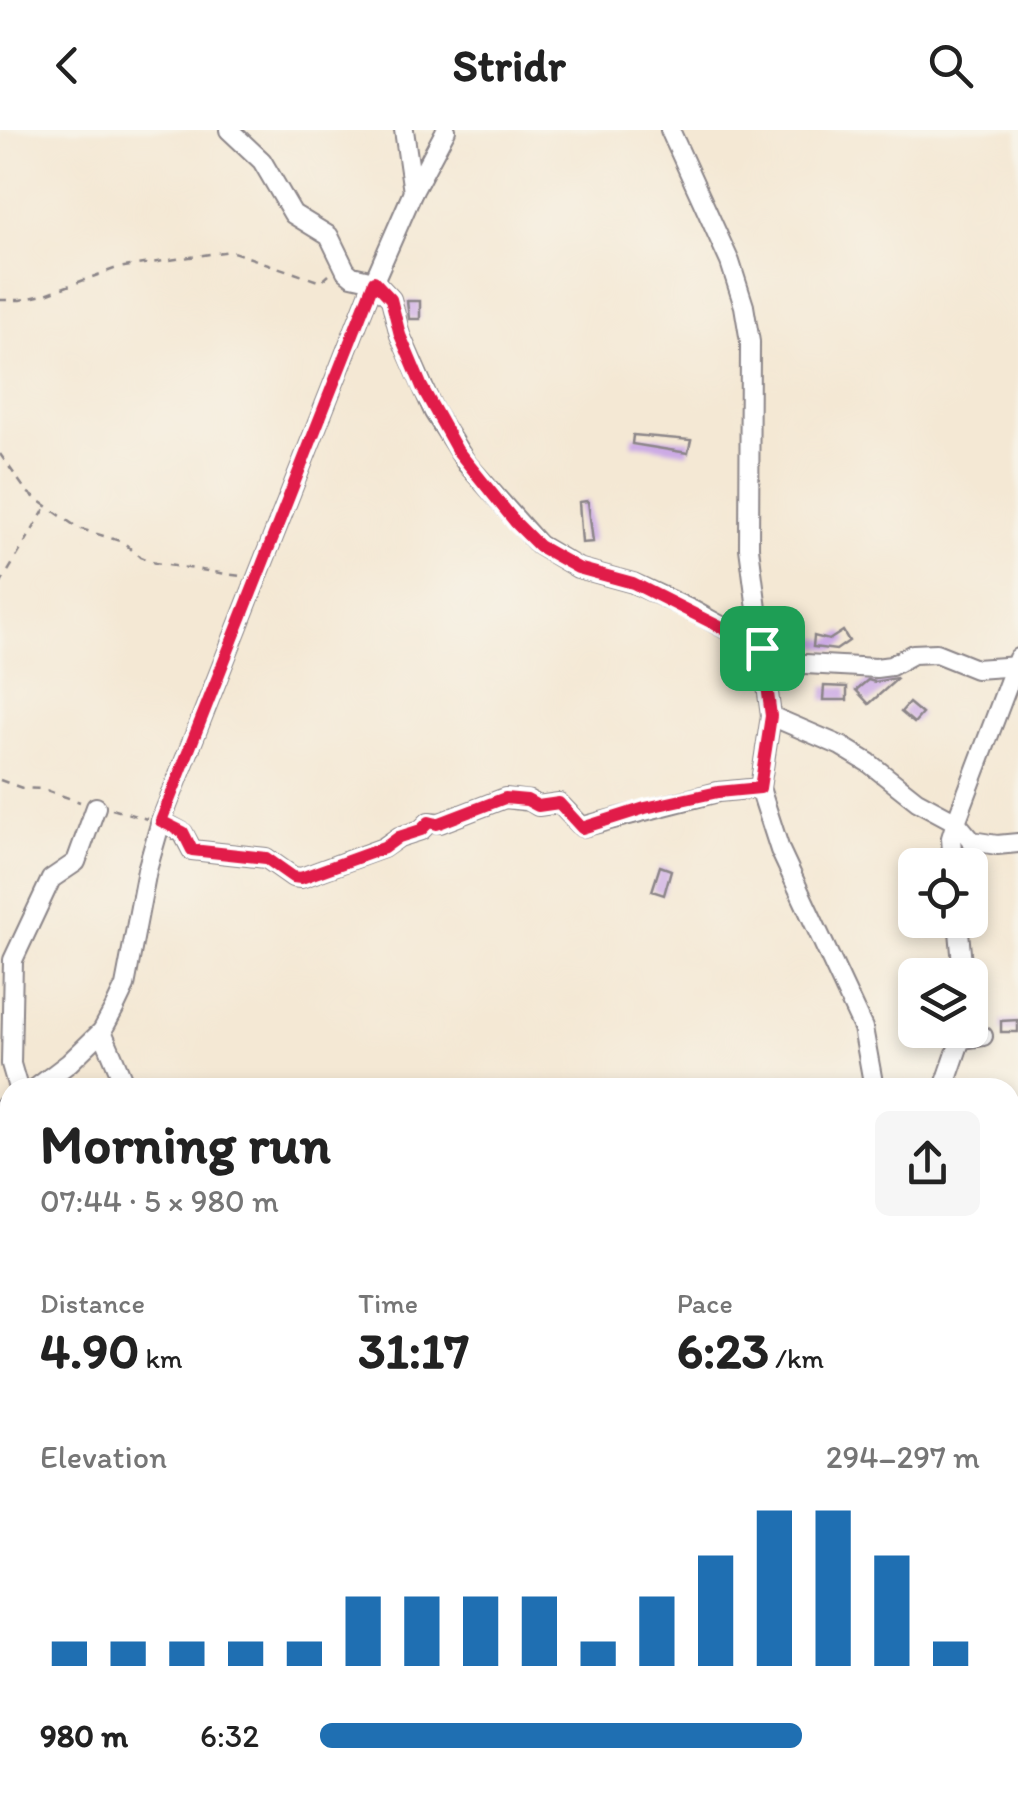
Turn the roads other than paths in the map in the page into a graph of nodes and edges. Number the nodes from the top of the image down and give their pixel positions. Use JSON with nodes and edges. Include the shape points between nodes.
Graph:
{"nodes":[{"id":1,"x":228,"y":130,"type":"edge"},
{"id":2,"x":404,"y":130,"type":"edge"},
{"id":3,"x":446,"y":130,"type":"edge"},
{"id":4,"x":670,"y":130,"type":"edge"},
{"id":5,"x":413,"y":192,"type":"junction"},
{"id":6,"x":374,"y":281,"type":"junction"},
{"id":7,"x":762,"y":648,"type":"junction"},
{"id":8,"x":1017,"y":663,"type":"edge"},
{"id":9,"x":771,"y":716,"type":"junction"},
{"id":10,"x":760,"y":788,"type":"junction"},
{"id":11,"x":96,"y":808,"type":"road end"},
{"id":12,"x":161,"y":821,"type":"junction"},
{"id":13,"x":956,"y":822,"type":"junction"},
{"id":14,"x":1018,"y":844,"type":"edge"},
{"id":15,"x":952,"y":848,"type":"edge"},
{"id":16,"x":102,"y":1031,"type":"junction"},
{"id":17,"x":958,"y":1048,"type":"edge"},
{"id":18,"x":15,"y":1078,"type":"edge"},
{"id":19,"x":50,"y":1078,"type":"edge"},
{"id":20,"x":122,"y":1078,"type":"edge"},
{"id":21,"x":872,"y":1078,"type":"edge"},
{"id":22,"x":948,"y":1078,"type":"edge"}],
"edges":[{"from":1,"to":6,"type":"street","via":[[262,161],[293,214],[329,236],[346,271]]},
{"from":2,"to":5,"type":"street"},
{"from":3,"to":5,"type":"street"},
{"from":4,"to":7,"type":"street","via":[[744,306],[752,384],[749,548]]},
{"from":5,"to":6,"type":"street"},
{"from":6,"to":7,"type":"street","via":[[391,299],[422,387],[457,450],[539,546],[578,568],[633,583]]},
{"from":6,"to":12,"type":"street"},
{"from":7,"to":8,"type":"street","via":[[804,666],[891,666],[913,654],[936,653],[976,669]]},
{"from":7,"to":9,"type":"street"},
{"from":8,"to":13,"type":"street"},
{"from":9,"to":10,"type":"street"},
{"from":9,"to":13,"type":"street","via":[[840,746]]},
{"from":10,"to":12,"type":"street","via":[[645,808],[582,828],[559,803],[505,798],[429,822],[384,848],[301,878],[266,858],[192,850],[183,832]]},
{"from":10,"to":21,"type":"street","via":[[780,850],[863,1028]]},
{"from":11,"to":18,"type":"street","via":[[76,862],[50,879],[13,960]]},
{"from":12,"to":16,"type":"street","via":[[124,986]]},
{"from":13,"to":14,"type":"street","via":[[972,841]]},
{"from":13,"to":15,"type":"street"},
{"from":16,"to":19,"type":"street"},
{"from":16,"to":20,"type":"street"},
{"from":17,"to":22,"type":"street"}]}
